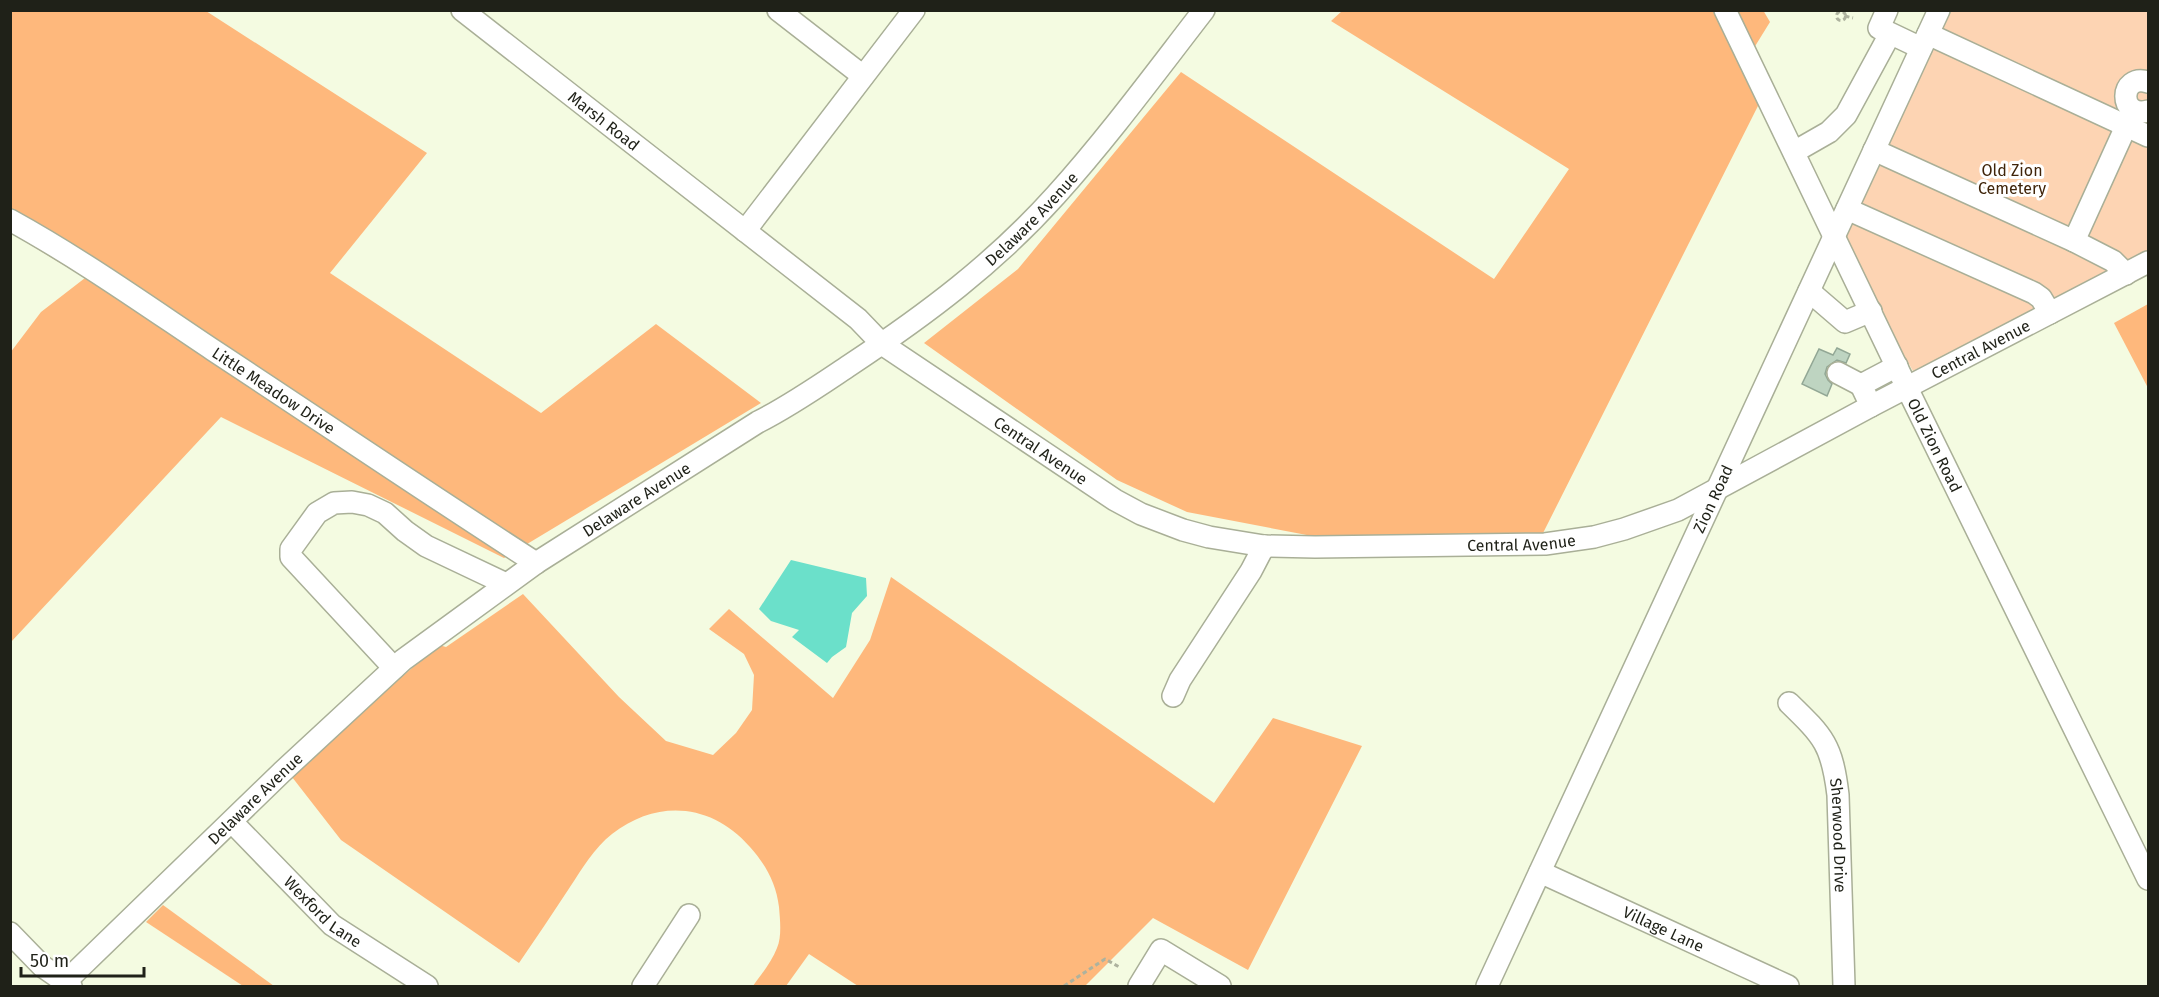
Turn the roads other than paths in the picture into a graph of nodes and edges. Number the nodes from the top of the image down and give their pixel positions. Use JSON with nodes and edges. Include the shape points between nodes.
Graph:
{"nodes":[{"id":1,"x":462,"y":10,"type":"edge"},
{"id":2,"x":778,"y":10,"type":"edge"},
{"id":3,"x":914,"y":10,"type":"edge"},
{"id":4,"x":1204,"y":10,"type":"edge"},
{"id":5,"x":1725,"y":10,"type":"edge"},
{"id":6,"x":1887,"y":10,"type":"edge"},
{"id":7,"x":1938,"y":10,"type":"edge"},
{"id":8,"x":1890,"y":33,"type":"junction"},
{"id":9,"x":1924,"y":41,"type":"junction"},
{"id":10,"x":863,"y":76,"type":"junction"},
{"id":11,"x":2148,"y":79,"type":"edge"},
{"id":12,"x":2136,"y":116,"type":"edge"},
{"id":13,"x":2148,"y":136,"type":"edge"},
{"id":14,"x":1874,"y":150,"type":"junction"},
{"id":15,"x":1794,"y":152,"type":"junction"},
{"id":16,"x":1847,"y":209,"type":"junction"},
{"id":17,"x":10,"y":220,"type":"edge"},
{"id":18,"x":745,"y":231,"type":"junction"},
{"id":19,"x":1835,"y":236,"type":"junction"},
{"id":20,"x":2074,"y":242,"type":"junction"},
{"id":21,"x":2148,"y":262,"type":"edge"},
{"id":22,"x":2126,"y":274,"type":"junction"},
{"id":23,"x":1809,"y":291,"type":"junction"},
{"id":24,"x":1871,"y":311,"type":"junction"},
{"id":25,"x":2050,"y":313,"type":"junction"},
{"id":26,"x":882,"y":344,"type":"junction"},
{"id":27,"x":1897,"y":366,"type":"junction"},
{"id":28,"x":1838,"y":373,"type":"dead end"},
{"id":29,"x":1861,"y":385,"type":"junction"},
{"id":30,"x":1907,"y":388,"type":"junction"},
{"id":31,"x":1871,"y":406,"type":"junction"},
{"id":32,"x":1716,"y":490,"type":"junction"},
{"id":33,"x":1264,"y":546,"type":"junction"},
{"id":34,"x":536,"y":563,"type":"junction"},
{"id":35,"x":506,"y":584,"type":"junction"},
{"id":36,"x":394,"y":668,"type":"junction"},
{"id":37,"x":1173,"y":696,"type":"dead end"},
{"id":38,"x":1789,"y":702,"type":"dead end"},
{"id":39,"x":232,"y":822,"type":"junction"},
{"id":40,"x":1540,"y":872,"type":"junction"},
{"id":41,"x":2148,"y":879,"type":"edge"},
{"id":42,"x":689,"y":915,"type":"dead end"},
{"id":43,"x":10,"y":933,"type":"edge"},
{"id":44,"x":1761,"y":981,"type":"edge"},
{"id":45,"x":66,"y":985,"type":"edge"},
{"id":46,"x":427,"y":987,"type":"edge"},
{"id":47,"x":643,"y":987,"type":"edge"},
{"id":48,"x":1138,"y":987,"type":"edge"},
{"id":49,"x":1220,"y":987,"type":"edge"},
{"id":50,"x":1487,"y":987,"type":"edge"},
{"id":51,"x":1788,"y":987,"type":"edge"},
{"id":52,"x":1844,"y":987,"type":"edge"}],
"edges":[{"from":1,"to":18,"type":"street","name":"Marsh Road"},
{"from":2,"to":10,"type":"street"},
{"from":3,"to":10,"type":"street"},
{"from":4,"to":26,"type":"street","name":"Delaware Avenue","via":[[1094,151],[1010,243],[965,283]]},
{"from":5,"to":15,"type":"street","name":"Old Zion Road"},
{"from":6,"to":8,"type":"street","via":[[1879,28]]},
{"from":7,"to":9,"type":"street","name":"Zion Road"},
{"from":8,"to":9,"type":"street"},
{"from":8,"to":15,"type":"street","via":[[1846,115],[1822,137]]},
{"from":9,"to":12,"type":"street"},
{"from":9,"to":14,"type":"street","name":"Zion Road"},
{"from":10,"to":18,"type":"street"},
{"from":11,"to":12,"type":"street","via":[[2136,81],[2126,93],[2127,103]]},
{"from":12,"to":13,"type":"street"},
{"from":12,"to":20,"type":"street"},
{"from":14,"to":16,"type":"street","name":"Zion Road"},
{"from":14,"to":20,"type":"street"},
{"from":15,"to":19,"type":"street","name":"Old Zion Road"},
{"from":16,"to":19,"type":"street","name":"Zion Road"},
{"from":16,"to":25,"type":"street","via":[[2034,294]]},
{"from":17,"to":34,"type":"street","name":"Little Meadow Drive"},
{"from":18,"to":26,"type":"street","name":"Marsh Road","via":[[858,319]]},
{"from":19,"to":23,"type":"street","name":"Zion Road"},
{"from":19,"to":24,"type":"street","name":"Old Zion Road"},
{"from":20,"to":22,"type":"street","via":[[2113,261]]},
{"from":21,"to":22,"type":"street","name":"Central Avenue"},
{"from":22,"to":25,"type":"street","name":"Central Avenue"},
{"from":23,"to":24,"type":"street","via":[[1845,322]]},
{"from":23,"to":32,"type":"street","name":"Zion Road"},
{"from":24,"to":27,"type":"street","name":"Old Zion Road"},
{"from":25,"to":30,"type":"street","name":"Central Avenue"},
{"from":26,"to":33,"type":"street","name":"Central Avenue","via":[[1129,507],[1182,530]]},
{"from":26,"to":34,"type":"street","name":"Delaware Avenue"},
{"from":27,"to":29,"type":"street"},
{"from":27,"to":30,"type":"street","name":"Old Zion Road"},
{"from":28,"to":29,"type":"street"},
{"from":29,"to":31,"type":"street"},
{"from":30,"to":31,"type":"street","name":"Central Avenue"},
{"from":30,"to":41,"type":"street","name":"Old Zion Road"},
{"from":31,"to":32,"type":"street","name":"Central Avenue"},
{"from":32,"to":33,"type":"street","name":"Central Avenue","via":[[1641,524],[1559,542]]},
{"from":32,"to":40,"type":"street","name":"Zion Road"},
{"from":33,"to":37,"type":"street"},
{"from":34,"to":35,"type":"street","name":"Delaware Avenue"},
{"from":35,"to":36,"type":"street","name":"Delaware Avenue"},
{"from":35,"to":36,"type":"street","via":[[426,546],[385,513],[368,505],[334,503],[317,513],[291,549],[291,557]]},
{"from":36,"to":39,"type":"street","name":"Delaware Avenue"},
{"from":38,"to":52,"type":"street","name":"Sherwood Drive","via":[[1820,734],[1833,764],[1838,795]]},
{"from":39,"to":45,"type":"street","name":"Delaware Avenue"},
{"from":39,"to":46,"type":"street","name":"Wexford Lane","via":[[332,925]]},
{"from":40,"to":44,"type":"street","name":"Village Lane"},
{"from":40,"to":50,"type":"street","name":"Zion Road"},
{"from":42,"to":47,"type":"street"},
{"from":43,"to":45,"type":"street"},
{"from":44,"to":51,"type":"street","name":"Village Lane"},
{"from":48,"to":49,"type":"street","via":[[1161,950]]}]}
